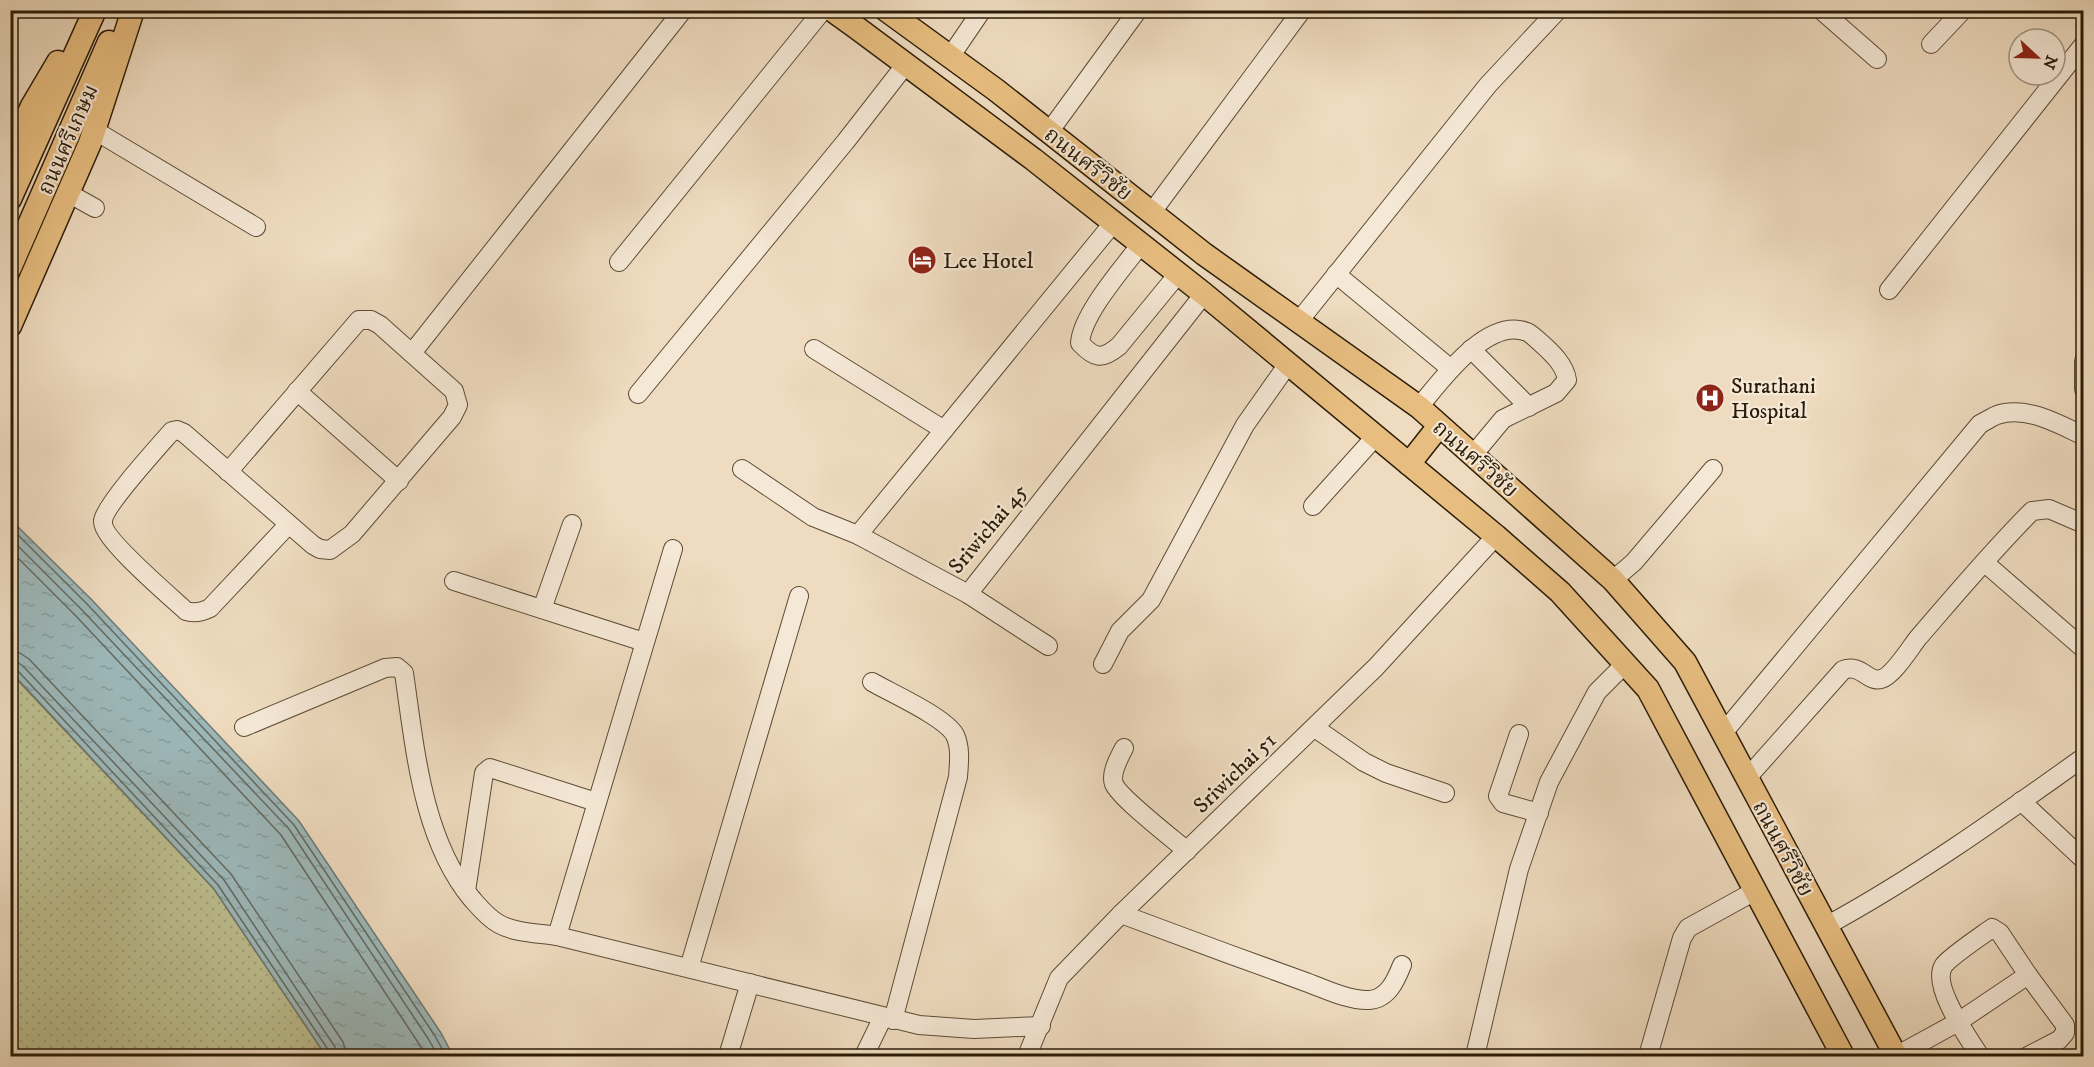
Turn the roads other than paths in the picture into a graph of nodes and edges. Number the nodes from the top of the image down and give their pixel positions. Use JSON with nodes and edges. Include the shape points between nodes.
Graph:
{"nodes":[{"id":1,"x":87,"y":10,"type":"edge"},
{"id":2,"x":95,"y":10,"type":"edge"},
{"id":3,"x":122,"y":10,"type":"edge"},
{"id":4,"x":133,"y":10,"type":"edge"},
{"id":5,"x":683,"y":10,"type":"edge"},
{"id":6,"x":823,"y":10,"type":"edge"},
{"id":7,"x":831,"y":10,"type":"edge"},
{"id":8,"x":886,"y":10,"type":"edge"},
{"id":9,"x":982,"y":10,"type":"edge"},
{"id":10,"x":1138,"y":10,"type":"edge"},
{"id":11,"x":1302,"y":10,"type":"edge"},
{"id":12,"x":1558,"y":10,"type":"edge"},
{"id":13,"x":1821,"y":10,"type":"edge"},
{"id":14,"x":1963,"y":10,"type":"edge"},
{"id":15,"x":1931,"y":44,"type":"dead end"},
{"id":16,"x":2084,"y":44,"type":"edge"},
{"id":17,"x":950,"y":57,"type":"junction"},
{"id":18,"x":1877,"y":59,"type":"dead end"},
{"id":19,"x":906,"y":64,"type":"junction"},
{"id":20,"x":94,"y":130,"type":"junction"},
{"id":21,"x":1049,"y":132,"type":"junction"},
{"id":22,"x":10,"y":154,"type":"edge"},
{"id":23,"x":68,"y":193,"type":"junction"},
{"id":24,"x":10,"y":199,"type":"edge"},
{"id":25,"x":95,"y":208,"type":"dead end"},
{"id":26,"x":1152,"y":212,"type":"junction"},
{"id":27,"x":1114,"y":222,"type":"junction"},
{"id":28,"x":256,"y":227,"type":"dead end"},
{"id":29,"x":1141,"y":244,"type":"junction"},
{"id":30,"x":619,"y":262,"type":"dead end"},
{"id":31,"x":10,"y":268,"type":"edge"},
{"id":32,"x":1178,"y":274,"type":"junction"},
{"id":33,"x":1336,"y":274,"type":"junction"},
{"id":34,"x":1889,"y":290,"type":"dead end"},
{"id":35,"x":1204,"y":294,"type":"junction"},
{"id":36,"x":1299,"y":321,"type":"junction"},
{"id":37,"x":10,"y":326,"type":"edge"},
{"id":38,"x":814,"y":348,"type":"dead end"},
{"id":39,"x":1471,"y":349,"type":"junction"},
{"id":40,"x":412,"y":353,"type":"junction"},
{"id":41,"x":2084,"y":362,"type":"edge"},
{"id":42,"x":1288,"y":364,"type":"junction"},
{"id":43,"x":1451,"y":369,"type":"junction"},
{"id":44,"x":2084,"y":389,"type":"edge"},
{"id":45,"x":297,"y":391,"type":"junction"},
{"id":46,"x":638,"y":394,"type":"dead end"},
{"id":47,"x":1419,"y":407,"type":"junction"},
{"id":48,"x":1529,"y":407,"type":"junction"},
{"id":49,"x":1439,"y":426,"type":"junction"},
{"id":50,"x":944,"y":430,"type":"junction"},
{"id":51,"x":1376,"y":436,"type":"junction"},
{"id":52,"x":2084,"y":436,"type":"edge"},
{"id":53,"x":1473,"y":455,"type":"junction"},
{"id":54,"x":1409,"y":464,"type":"junction"},
{"id":55,"x":742,"y":469,"type":"dead end"},
{"id":56,"x":1713,"y":469,"type":"dead end"},
{"id":57,"x":228,"y":472,"type":"junction"},
{"id":58,"x":399,"y":481,"type":"junction"},
{"id":59,"x":1313,"y":506,"type":"dead end"},
{"id":60,"x":289,"y":524,"type":"junction"},
{"id":61,"x":572,"y":524,"type":"dead end"},
{"id":62,"x":2084,"y":524,"type":"edge"},
{"id":63,"x":858,"y":535,"type":"junction"},
{"id":64,"x":1496,"y":536,"type":"junction"},
{"id":65,"x":673,"y":549,"type":"dead end"},
{"id":66,"x":1985,"y":563,"type":"junction"},
{"id":67,"x":1613,"y":580,"type":"junction"},
{"id":68,"x":454,"y":581,"type":"dead end"},
{"id":69,"x":968,"y":594,"type":"junction"},
{"id":70,"x":799,"y":596,"type":"dead end"},
{"id":71,"x":542,"y":609,"type":"junction"},
{"id":72,"x":644,"y":642,"type":"junction"},
{"id":73,"x":1048,"y":646,"type":"dead end"},
{"id":74,"x":2084,"y":649,"type":"edge"},
{"id":75,"x":1102,"y":664,"type":"dead end"},
{"id":76,"x":1625,"y":664,"type":"junction"},
{"id":77,"x":872,"y":682,"type":"dead end"},
{"id":78,"x":244,"y":727,"type":"dead end"},
{"id":79,"x":1315,"y":728,"type":"junction"},
{"id":80,"x":1723,"y":733,"type":"junction"},
{"id":81,"x":1519,"y":734,"type":"dead end"},
{"id":82,"x":1124,"y":748,"type":"dead end"},
{"id":83,"x":2084,"y":757,"type":"edge"},
{"id":84,"x":1747,"y":778,"type":"junction"},
{"id":85,"x":1445,"y":793,"type":"dead end"},
{"id":86,"x":2021,"y":801,"type":"junction"},
{"id":87,"x":596,"y":802,"type":"junction"},
{"id":88,"x":1539,"y":813,"type":"junction"},
{"id":89,"x":1187,"y":851,"type":"junction"},
{"id":90,"x":2084,"y":860,"type":"edge"},
{"id":91,"x":466,"y":891,"type":"junction"},
{"id":92,"x":1755,"y":891,"type":"junction"},
{"id":93,"x":1121,"y":914,"type":"junction"},
{"id":94,"x":1826,"y":926,"type":"junction"},
{"id":95,"x":557,"y":936,"type":"junction"},
{"id":96,"x":1402,"y":965,"type":"dead end"},
{"id":97,"x":688,"y":968,"type":"junction"},
{"id":98,"x":2028,"y":975,"type":"junction"},
{"id":99,"x":750,"y":983,"type":"junction"},
{"id":100,"x":888,"y":1018,"type":"junction"},
{"id":101,"x":1958,"y":1022,"type":"junction"},
{"id":102,"x":1041,"y":1026,"type":"junction"},
{"id":103,"x":728,"y":1056,"type":"edge"},
{"id":104,"x":864,"y":1056,"type":"edge"},
{"id":105,"x":1027,"y":1056,"type":"edge"},
{"id":106,"x":1475,"y":1056,"type":"edge"},
{"id":107,"x":1648,"y":1056,"type":"edge"},
{"id":108,"x":1843,"y":1056,"type":"edge"},
{"id":109,"x":1896,"y":1056,"type":"edge"},
{"id":110,"x":1980,"y":1056,"type":"edge"},
{"id":111,"x":2028,"y":1056,"type":"edge"}],
"edges":[{"from":1,"to":22,"type":"main road","via":[[32,106]]},
{"from":2,"to":24,"type":"main road","name":"ถนนศรีเกษม"},
{"from":3,"to":31,"type":"main road","name":"ถนนศรีเกษม"},
{"from":4,"to":20,"type":"main road"},
{"from":5,"to":40,"type":"street"},
{"from":6,"to":30,"type":"street"},
{"from":7,"to":19,"type":"main road","name":"ถนนศรีวิชัย"},
{"from":8,"to":17,"type":"main road","name":"ถนนศรีวิชัย"},
{"from":9,"to":17,"type":"street"},
{"from":10,"to":21,"type":"street"},
{"from":11,"to":26,"type":"street"},
{"from":12,"to":33,"type":"street","via":[[1488,85]]},
{"from":13,"to":18,"type":"street"},
{"from":14,"to":15,"type":"street"},
{"from":16,"to":34,"type":"street"},
{"from":17,"to":21,"type":"main road","name":"ถนนศรีวิชัย"},
{"from":19,"to":27,"type":"main road","name":"ถนนศรีวิชัย"},
{"from":19,"to":46,"type":"street"},
{"from":20,"to":23,"type":"main road"},
{"from":20,"to":28,"type":"street"},
{"from":21,"to":26,"type":"main road","name":"ถนนศรีวิชัย"},
{"from":23,"to":25,"type":"street"},
{"from":23,"to":37,"type":"main road"},
{"from":26,"to":36,"type":"main road","name":"ถนนศรีวิชัย"},
{"from":27,"to":29,"type":"main road","name":"ถนนศรีวิชัย"},
{"from":27,"to":50,"type":"street"},
{"from":29,"to":32,"type":"main road","name":"ถนนศรีวิชัย"},
{"from":29,"to":32,"type":"street","via":[[1081,332],[1080,343],[1088,352],[1107,356],[1119,346]]},
{"from":32,"to":35,"type":"main road","name":"ถนนศรีวิชัย"},
{"from":33,"to":36,"type":"street"},
{"from":33,"to":43,"type":"street"},
{"from":35,"to":42,"type":"main road","name":"ถนนศรีวิชัย"},
{"from":35,"to":69,"type":"street","name":"Sriwichai 45"},
{"from":36,"to":47,"type":"main road","name":"ถนนศรีวิชัย"},
{"from":38,"to":50,"type":"street"},
{"from":39,"to":43,"type":"street"},
{"from":39,"to":48,"type":"street"},
{"from":39,"to":48,"type":"street","via":[[1496,333],[1513,330],[1527,332],[1544,346],[1565,369],[1567,380],[1556,393]]},
{"from":40,"to":45,"type":"street","via":[[380,325],[359,320]]},
{"from":40,"to":58,"type":"street","via":[[454,391],[458,405]]},
{"from":41,"to":44,"type":"street"},
{"from":42,"to":51,"type":"main road","name":"ถนนศรีวิชัย"},
{"from":42,"to":75,"type":"street","via":[[1245,425],[1151,600],[1120,631]]},
{"from":43,"to":47,"type":"street"},
{"from":45,"to":57,"type":"street"},
{"from":45,"to":58,"type":"street"},
{"from":47,"to":49,"type":"main road","name":"ถนนศรีวิชัย"},
{"from":48,"to":53,"type":"street","via":[[1503,419]]},
{"from":49,"to":53,"type":"main road","name":"ถนนศรีวิชัย"},
{"from":49,"to":54,"type":"main road"},
{"from":50,"to":63,"type":"street"},
{"from":51,"to":54,"type":"main road","name":"ถนนศรีวิชัย"},
{"from":51,"to":59,"type":"street"},
{"from":52,"to":80,"type":"street","via":[[2022,412],[1998,414],[1980,424]]},
{"from":53,"to":67,"type":"main road","name":"ถนนศรีวิชัย"},
{"from":54,"to":64,"type":"main road","name":"ถนนศรีวิชัย"},
{"from":55,"to":63,"type":"street","name":"Sriwichai 45","via":[[813,517]]},
{"from":56,"to":67,"type":"street","via":[[1634,562]]},
{"from":57,"to":60,"type":"street"},
{"from":57,"to":60,"type":"street","via":[[184,434],[172,431],[105,512],[105,532],[186,611],[201,612]]},
{"from":58,"to":60,"type":"street","via":[[352,534],[330,549],[313,545]]},
{"from":61,"to":71,"type":"street"},
{"from":62,"to":66,"type":"street","via":[[2049,509],[2032,510]]},
{"from":63,"to":69,"type":"street","name":"Sriwichai 45"},
{"from":64,"to":76,"type":"main road","name":"ถนนศรีวิชัย","via":[[1560,592]]},
{"from":64,"to":79,"type":"street","name":"Sriwichai 51","via":[[1376,668]]},
{"from":65,"to":72,"type":"street"},
{"from":66,"to":74,"type":"street"},
{"from":66,"to":84,"type":"street","via":[[1883,679],[1876,680],[1850,668],[1843,670]]},
{"from":67,"to":80,"type":"main road","name":"ถนนศรีวิชัย","via":[[1685,662]]},
{"from":68,"to":71,"type":"street"},
{"from":69,"to":73,"type":"street"},
{"from":70,"to":97,"type":"street"},
{"from":71,"to":72,"type":"street"},
{"from":72,"to":87,"type":"street"},
{"from":76,"to":88,"type":"street","via":[[1597,692],[1550,782]]},
{"from":76,"to":92,"type":"main road","name":"ถนนศรีวิชัย","via":[[1648,689]]},
{"from":77,"to":100,"type":"street","via":[[943,722],[955,735],[959,752],[958,777]]},
{"from":78,"to":91,"type":"street","via":[[385,668],[400,669],[404,673],[425,797],[448,865]]},
{"from":79,"to":85,"type":"street","via":[[1364,762]]},
{"from":79,"to":89,"type":"street","name":"Sriwichai 51"},
{"from":80,"to":84,"type":"main road","name":"ถนนศรีวิชัย"},
{"from":81,"to":88,"type":"street","via":[[1498,796],[1503,803]]},
{"from":82,"to":89,"type":"street","via":[[1113,776],[1114,785]]},
{"from":83,"to":86,"type":"street"},
{"from":84,"to":94,"type":"main road","name":"ถนนศรีวิชัย"},
{"from":86,"to":90,"type":"street"},
{"from":86,"to":94,"type":"street","via":[[1877,899]]},
{"from":87,"to":91,"type":"street","via":[[490,768],[484,773]]},
{"from":87,"to":95,"type":"street"},
{"from":88,"to":106,"type":"street","via":[[1520,868]]},
{"from":89,"to":93,"type":"street","name":"Sriwichai 51"},
{"from":91,"to":95,"type":"street","via":[[499,924]]},
{"from":92,"to":107,"type":"street","via":[[1688,928]]},
{"from":92,"to":108,"type":"main road","name":"ถนนศรีวิชัย"},
{"from":93,"to":96,"type":"street","via":[[1349,997],[1370,1000],[1384,996]]},
{"from":93,"to":102,"type":"street","name":"Sriwichai 51","via":[[1059,978]]},
{"from":94,"to":109,"type":"main road","name":"ถนนศรีวิชัย"},
{"from":95,"to":97,"type":"street"},
{"from":97,"to":99,"type":"street"},
{"from":98,"to":101,"type":"street"},
{"from":98,"to":101,"type":"street","via":[[2000,933],[1992,928],[1944,965],[1940,975]]},
{"from":98,"to":111,"type":"street","via":[[2065,1024],[2065,1033],[2059,1040]]},
{"from":99,"to":100,"type":"street"},
{"from":99,"to":103,"type":"street"},
{"from":100,"to":102,"type":"street","via":[[945,1028]]},
{"from":100,"to":104,"type":"street"},
{"from":101,"to":109,"type":"street"},
{"from":101,"to":110,"type":"street"},
{"from":102,"to":105,"type":"street","name":"Sriwichai 51"}]}
